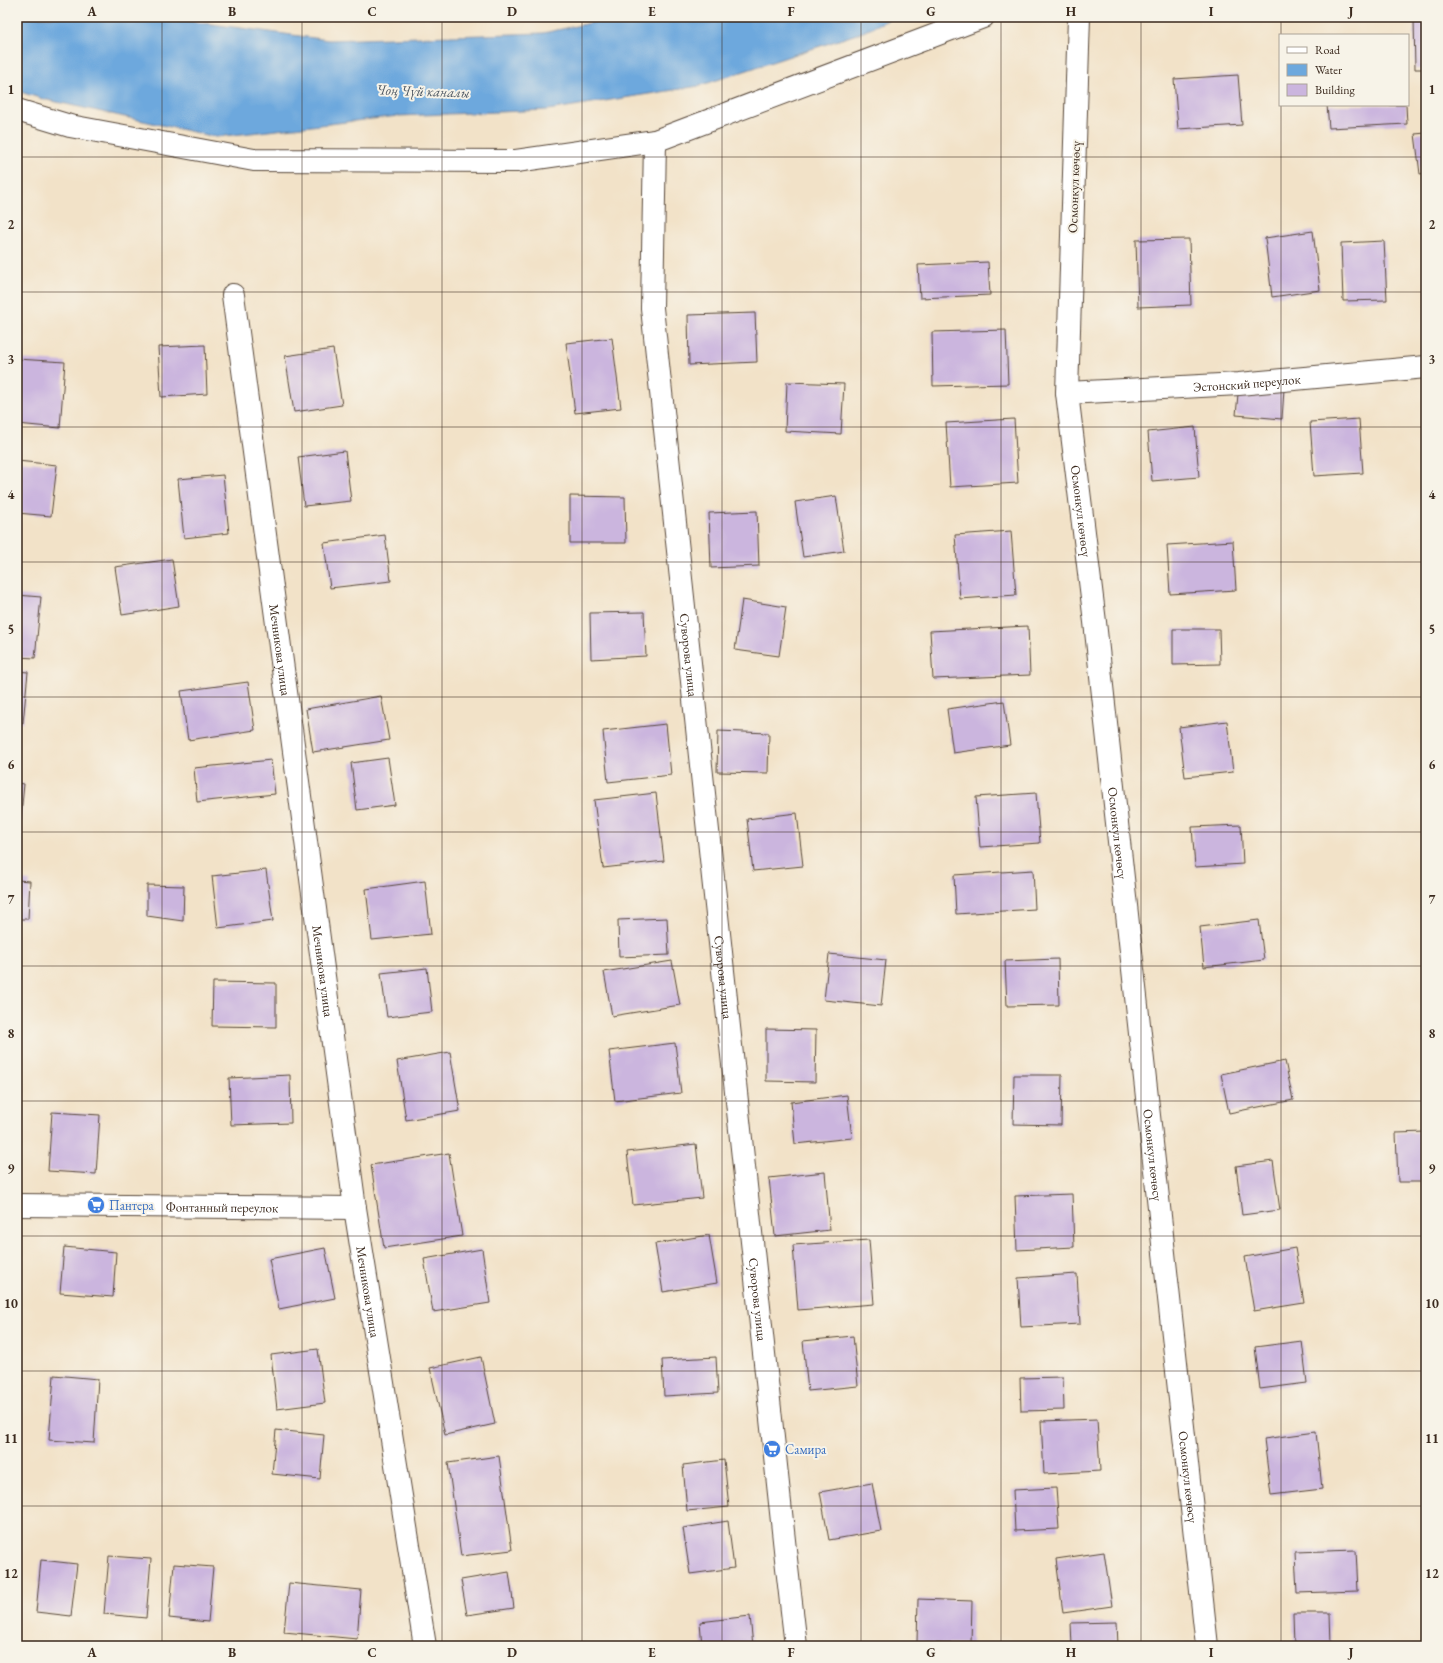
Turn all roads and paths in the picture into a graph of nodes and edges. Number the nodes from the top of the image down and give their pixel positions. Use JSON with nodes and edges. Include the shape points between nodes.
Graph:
{"nodes":[{"id":1,"x":983,"y":17,"type":"edge"},
{"id":2,"x":1079,"y":17,"type":"edge"},
{"id":3,"x":17,"y":110,"type":"edge"},
{"id":4,"x":654,"y":141,"type":"junction"},
{"id":5,"x":233,"y":295,"type":"dead end"},
{"id":6,"x":1426,"y":367,"type":"edge"},
{"id":7,"x":1067,"y":393,"type":"junction"},
{"id":8,"x":17,"y":1205,"type":"edge"},
{"id":9,"x":355,"y":1208,"type":"junction"},
{"id":10,"x":425,"y":1646,"type":"edge"},
{"id":11,"x":796,"y":1646,"type":"edge"},
{"id":12,"x":1207,"y":1646,"type":"edge"}],
"edges":[{"from":1,"to":4,"type":"street"},
{"from":2,"to":7,"type":"street","name":"Осмонкул көчөсү"},
{"from":3,"to":4,"type":"street","via":[[70,126],[254,160],[516,161]]},
{"from":4,"to":11,"type":"street","name":"Суворова улица","via":[[652,308]]},
{"from":5,"to":9,"type":"street","name":"Мечникова улица"},
{"from":6,"to":7,"type":"street","name":"Эстонский переулок","via":[[1239,384]]},
{"from":7,"to":12,"type":"street","name":"Осмонкул көчөсү","via":[[1095,622]]},
{"from":8,"to":9,"type":"street","name":"Фонтанный переулок"},
{"from":9,"to":10,"type":"street","name":"Мечникова улица"}]}
